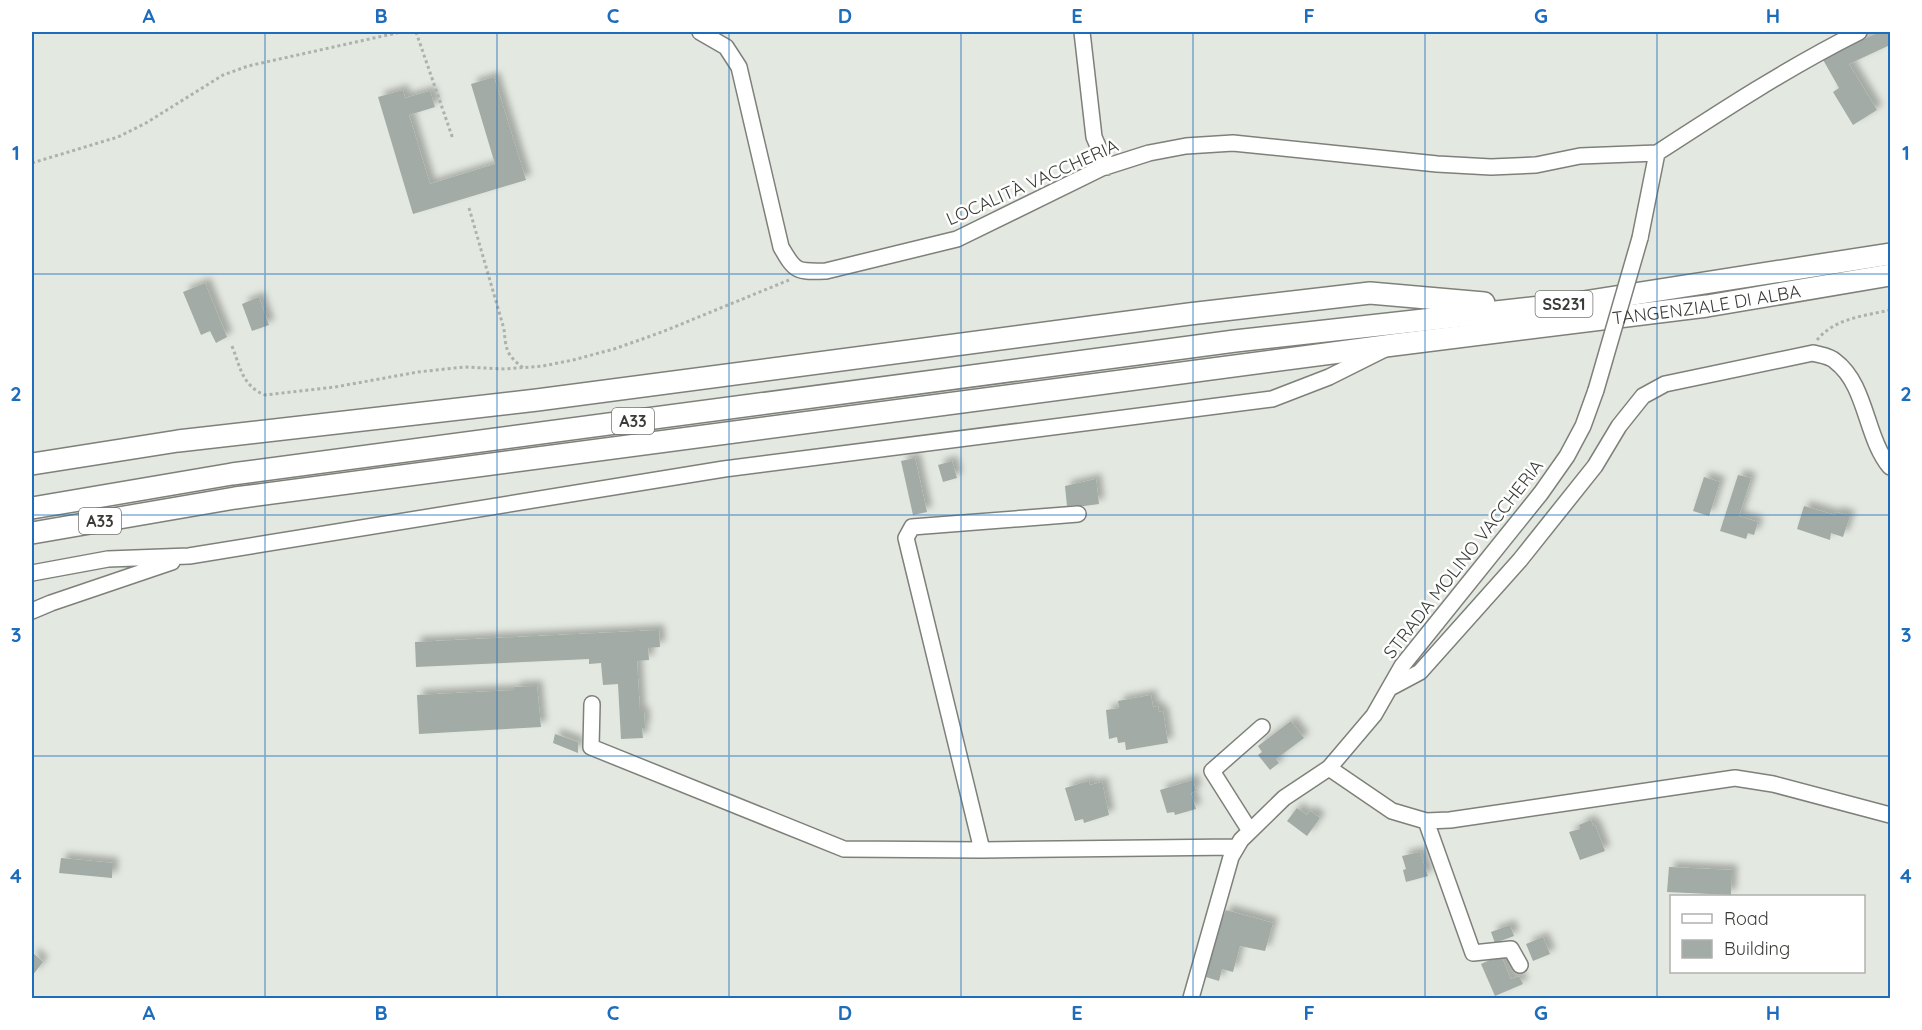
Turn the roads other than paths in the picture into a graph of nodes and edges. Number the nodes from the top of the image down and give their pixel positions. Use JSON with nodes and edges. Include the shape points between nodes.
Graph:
{"nodes":[{"id":1,"x":700,"y":32,"type":"edge"},
{"id":2,"x":1082,"y":32,"type":"edge"},
{"id":3,"x":1859,"y":32,"type":"edge"},
{"id":4,"x":1657,"y":153,"type":"junction"},
{"id":5,"x":1107,"y":166,"type":"junction"},
{"id":6,"x":1890,"y":254,"type":"edge"},
{"id":7,"x":1890,"y":275,"type":"edge"},
{"id":8,"x":1577,"y":303,"type":"junction"},
{"id":9,"x":1235,"y":341,"type":"joint"},
{"id":10,"x":1393,"y":345,"type":"junction"},
{"id":11,"x":1238,"y":365,"type":"joint"},
{"id":12,"x":32,"y":464,"type":"edge"},
{"id":13,"x":1890,"y":467,"type":"edge"},
{"id":14,"x":32,"y":508,"type":"edge"},
{"id":15,"x":1078,"y":514,"type":"dead end"},
{"id":16,"x":32,"y":533,"type":"edge"},
{"id":17,"x":189,"y":556,"type":"junction"},
{"id":18,"x":32,"y":573,"type":"edge"},
{"id":19,"x":32,"y":611,"type":"edge"},
{"id":20,"x":1390,"y":688,"type":"junction"},
{"id":21,"x":592,"y":704,"type":"dead end"},
{"id":22,"x":1262,"y":727,"type":"dead end"},
{"id":23,"x":1329,"y":768,"type":"junction"},
{"id":24,"x":1890,"y":815,"type":"edge"},
{"id":25,"x":1426,"y":821,"type":"junction"},
{"id":26,"x":1250,"y":831,"type":"junction"},
{"id":27,"x":1236,"y":847,"type":"junction"},
{"id":28,"x":982,"y":850,"type":"junction"},
{"id":29,"x":1520,"y":965,"type":"dead end"},
{"id":30,"x":1191,"y":999,"type":"edge"}],
"edges":[{"from":1,"to":5,"type":"street","name":"LOCALITÀ VACCHERIA","via":[[726,47],[739,67],[781,247],[791,265],[804,272],[826,271],[957,239]]},
{"from":2,"to":5,"type":"street","via":[[1094,137]]},
{"from":3,"to":4,"type":"street","via":[[1750,93]]},
{"from":4,"to":5,"type":"street","name":"LOCALITÀ VACCHERIA","via":[[1580,156],[1536,165],[1491,167],[1233,144],[1177,148]]},
{"from":4,"to":20,"type":"street","name":"STRADA MOLINO VACCHERIA","bridge":true,"via":[[1640,238],[1583,426],[1541,493],[1402,666]]},
{"from":6,"to":8,"type":"highway","number":"SS231"},
{"from":7,"to":10,"type":"highway","name":"TANGENZIALE DI ALBA","number":"SS231","via":[[1707,306]]},
{"from":8,"to":9,"type":"highway","number":"SS231"},
{"from":8,"to":12,"type":"highway","via":[[1475,303],[1370,293],[537,400],[178,441]]},
{"from":9,"to":14,"type":"highway","number":"A33","via":[[231,474]]},
{"from":10,"to":11,"type":"highway","name":"TANGENZIALE DI ALBA","number":"SS231"},
{"from":10,"to":17,"type":"street","via":[[1329,377],[1272,399],[724,469]]},
{"from":11,"to":16,"type":"highway","number":"A33","via":[[247,497]]},
{"from":13,"to":20,"type":"street","name":"STRADA MOLINO VACCHERIA","via":[[1881,456],[1852,379],[1834,360],[1813,353],[1665,384],[1643,396],[1595,466],[1520,560],[1420,672]]},
{"from":15,"to":28,"type":"street","via":[[912,527],[906,538]]},
{"from":17,"to":18,"type":"street","via":[[108,560]]},
{"from":17,"to":19,"type":"street"},
{"from":20,"to":23,"type":"street","via":[[1374,715]]},
{"from":21,"to":28,"type":"street","via":[[591,747],[844,849]]},
{"from":22,"to":26,"type":"street","via":[[1212,771]]},
{"from":23,"to":25,"type":"street","via":[[1392,810]]},
{"from":23,"to":26,"type":"street","via":[[1284,798]]},
{"from":24,"to":25,"type":"street","via":[[1765,782],[1735,778]]},
{"from":25,"to":29,"type":"street","via":[[1473,953],[1511,949]]},
{"from":26,"to":27,"type":"street"},
{"from":27,"to":28,"type":"street"},
{"from":27,"to":30,"type":"street"}]}
